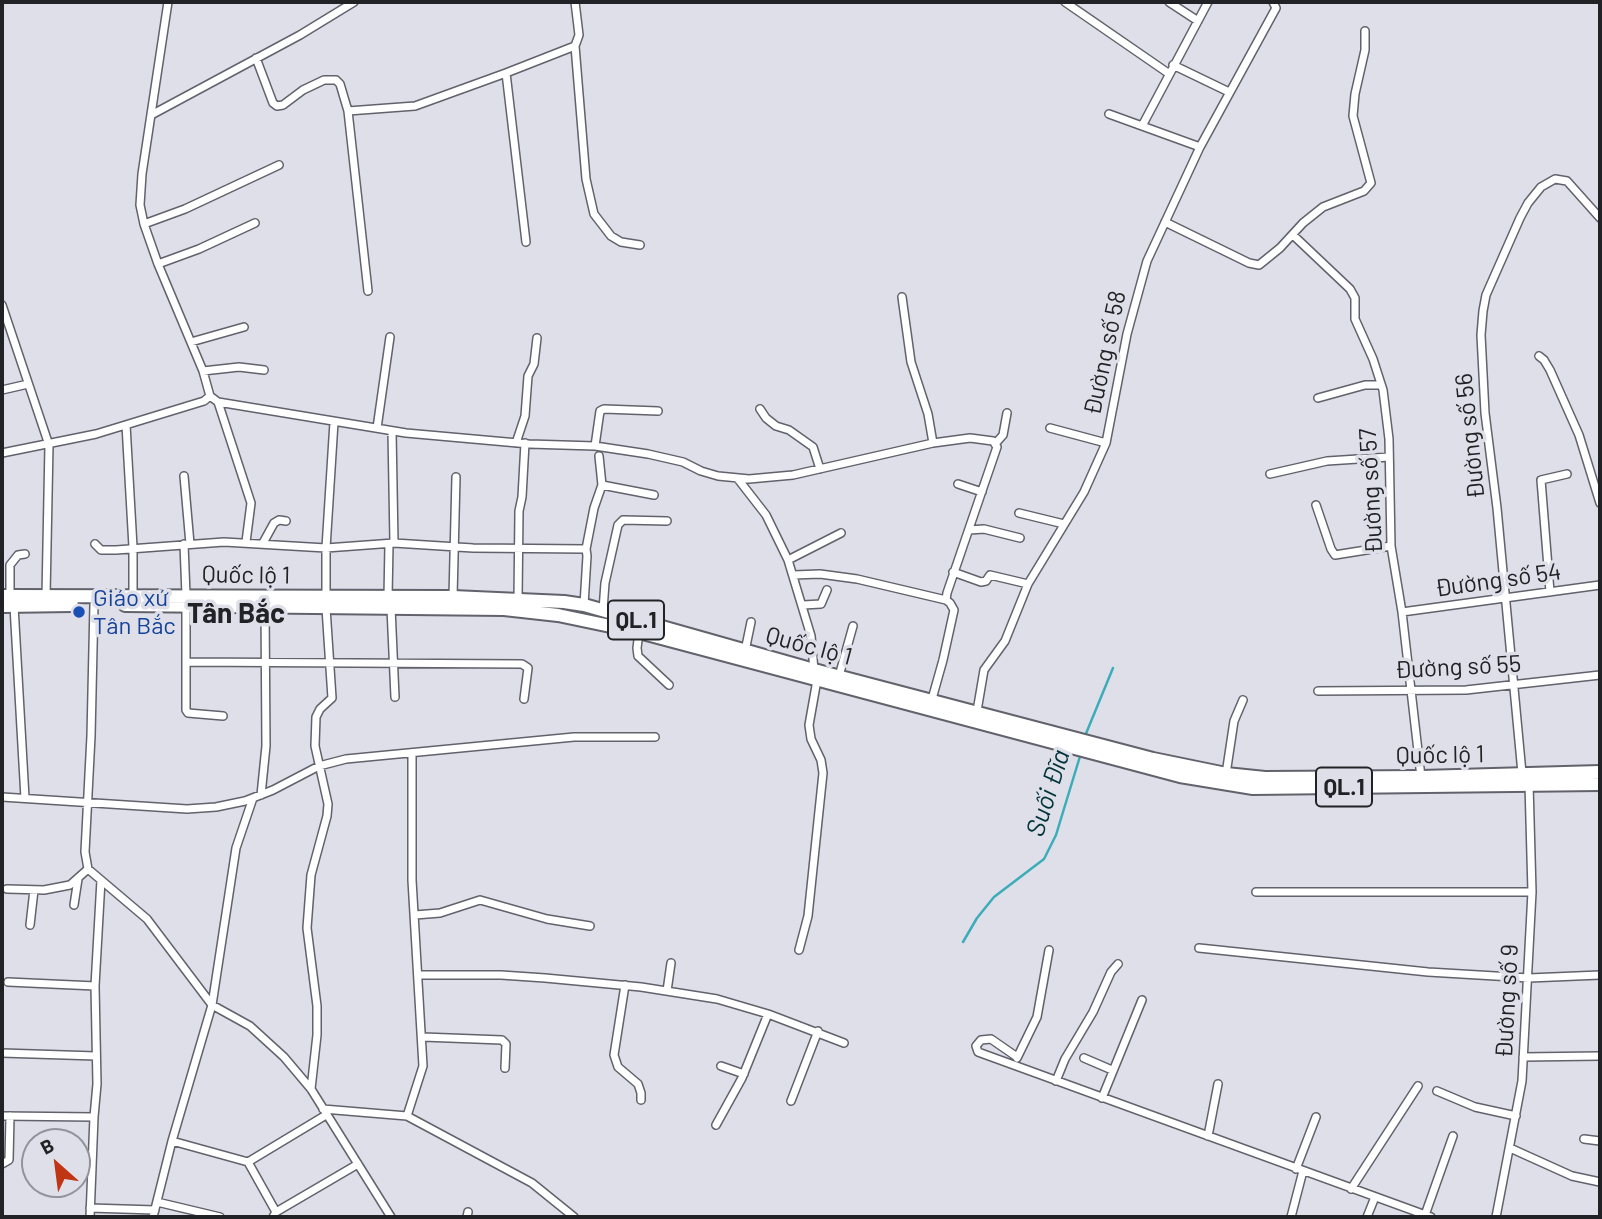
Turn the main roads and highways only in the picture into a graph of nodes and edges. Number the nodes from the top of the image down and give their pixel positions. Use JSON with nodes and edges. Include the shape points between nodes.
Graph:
{"nodes":[{"id":1,"x":7,"y":601,"type":"edge"},
{"id":2,"x":186,"y":601,"type":"junction"},
{"id":3,"x":326,"y":602,"type":"junction"},
{"id":4,"x":390,"y":602,"type":"junction"},
{"id":5,"x":816,"y":675,"type":"junction"},
{"id":6,"x":1073,"y":742,"type":"junction"},
{"id":7,"x":1092,"y":747,"type":"junction"},
{"id":8,"x":1600,"y":772,"type":"edge"},
{"id":9,"x":1526,"y":779,"type":"junction"},
{"id":10,"x":1600,"y":784,"type":"edge"}],
"edges":[{"from":1,"to":2,"type":"highway","name":"Quốc lộ 1","number":"QL.1"},
{"from":1,"to":2,"type":"highway","name":"Quốc lộ 1","number":"QL.1","via":[[132,596]]},
{"from":2,"to":3,"type":"highway","name":"Quốc lộ 1","number":"QL.1"},
{"from":2,"to":3,"type":"highway","name":"Quốc lộ 1","number":"QL.1","via":[[265,607]]},
{"from":3,"to":4,"type":"highway","name":"Quốc lộ 1","number":"QL.1"},
{"from":4,"to":5,"type":"highway","name":"Quốc lộ 1","number":"QL.1","via":[[530,611]]},
{"from":4,"to":5,"type":"highway","name":"Quốc lộ 1","number":"QL.1","via":[[453,597],[584,605]]},
{"from":5,"to":6,"type":"highway","name":"Quốc lộ 1","number":"QL.1"},
{"from":5,"to":6,"type":"highway","name":"Quốc lộ 1","number":"QL.1","via":[[839,676],[932,699]]},
{"from":6,"to":7,"type":"highway","name":"Quốc lộ 1","number":"QL.1"},
{"from":7,"to":9,"type":"highway","name":"Quốc lộ 1","number":"QL.1","via":[[1265,778]]},
{"from":7,"to":9,"type":"highway","name":"Quốc lộ 1","number":"QL.1","via":[[1199,780],[1252,788]]},
{"from":8,"to":9,"type":"highway","name":"Quốc lộ 1","number":"QL.1"},
{"from":9,"to":10,"type":"highway","name":"Quốc lộ 1","number":"QL.1"}]}
